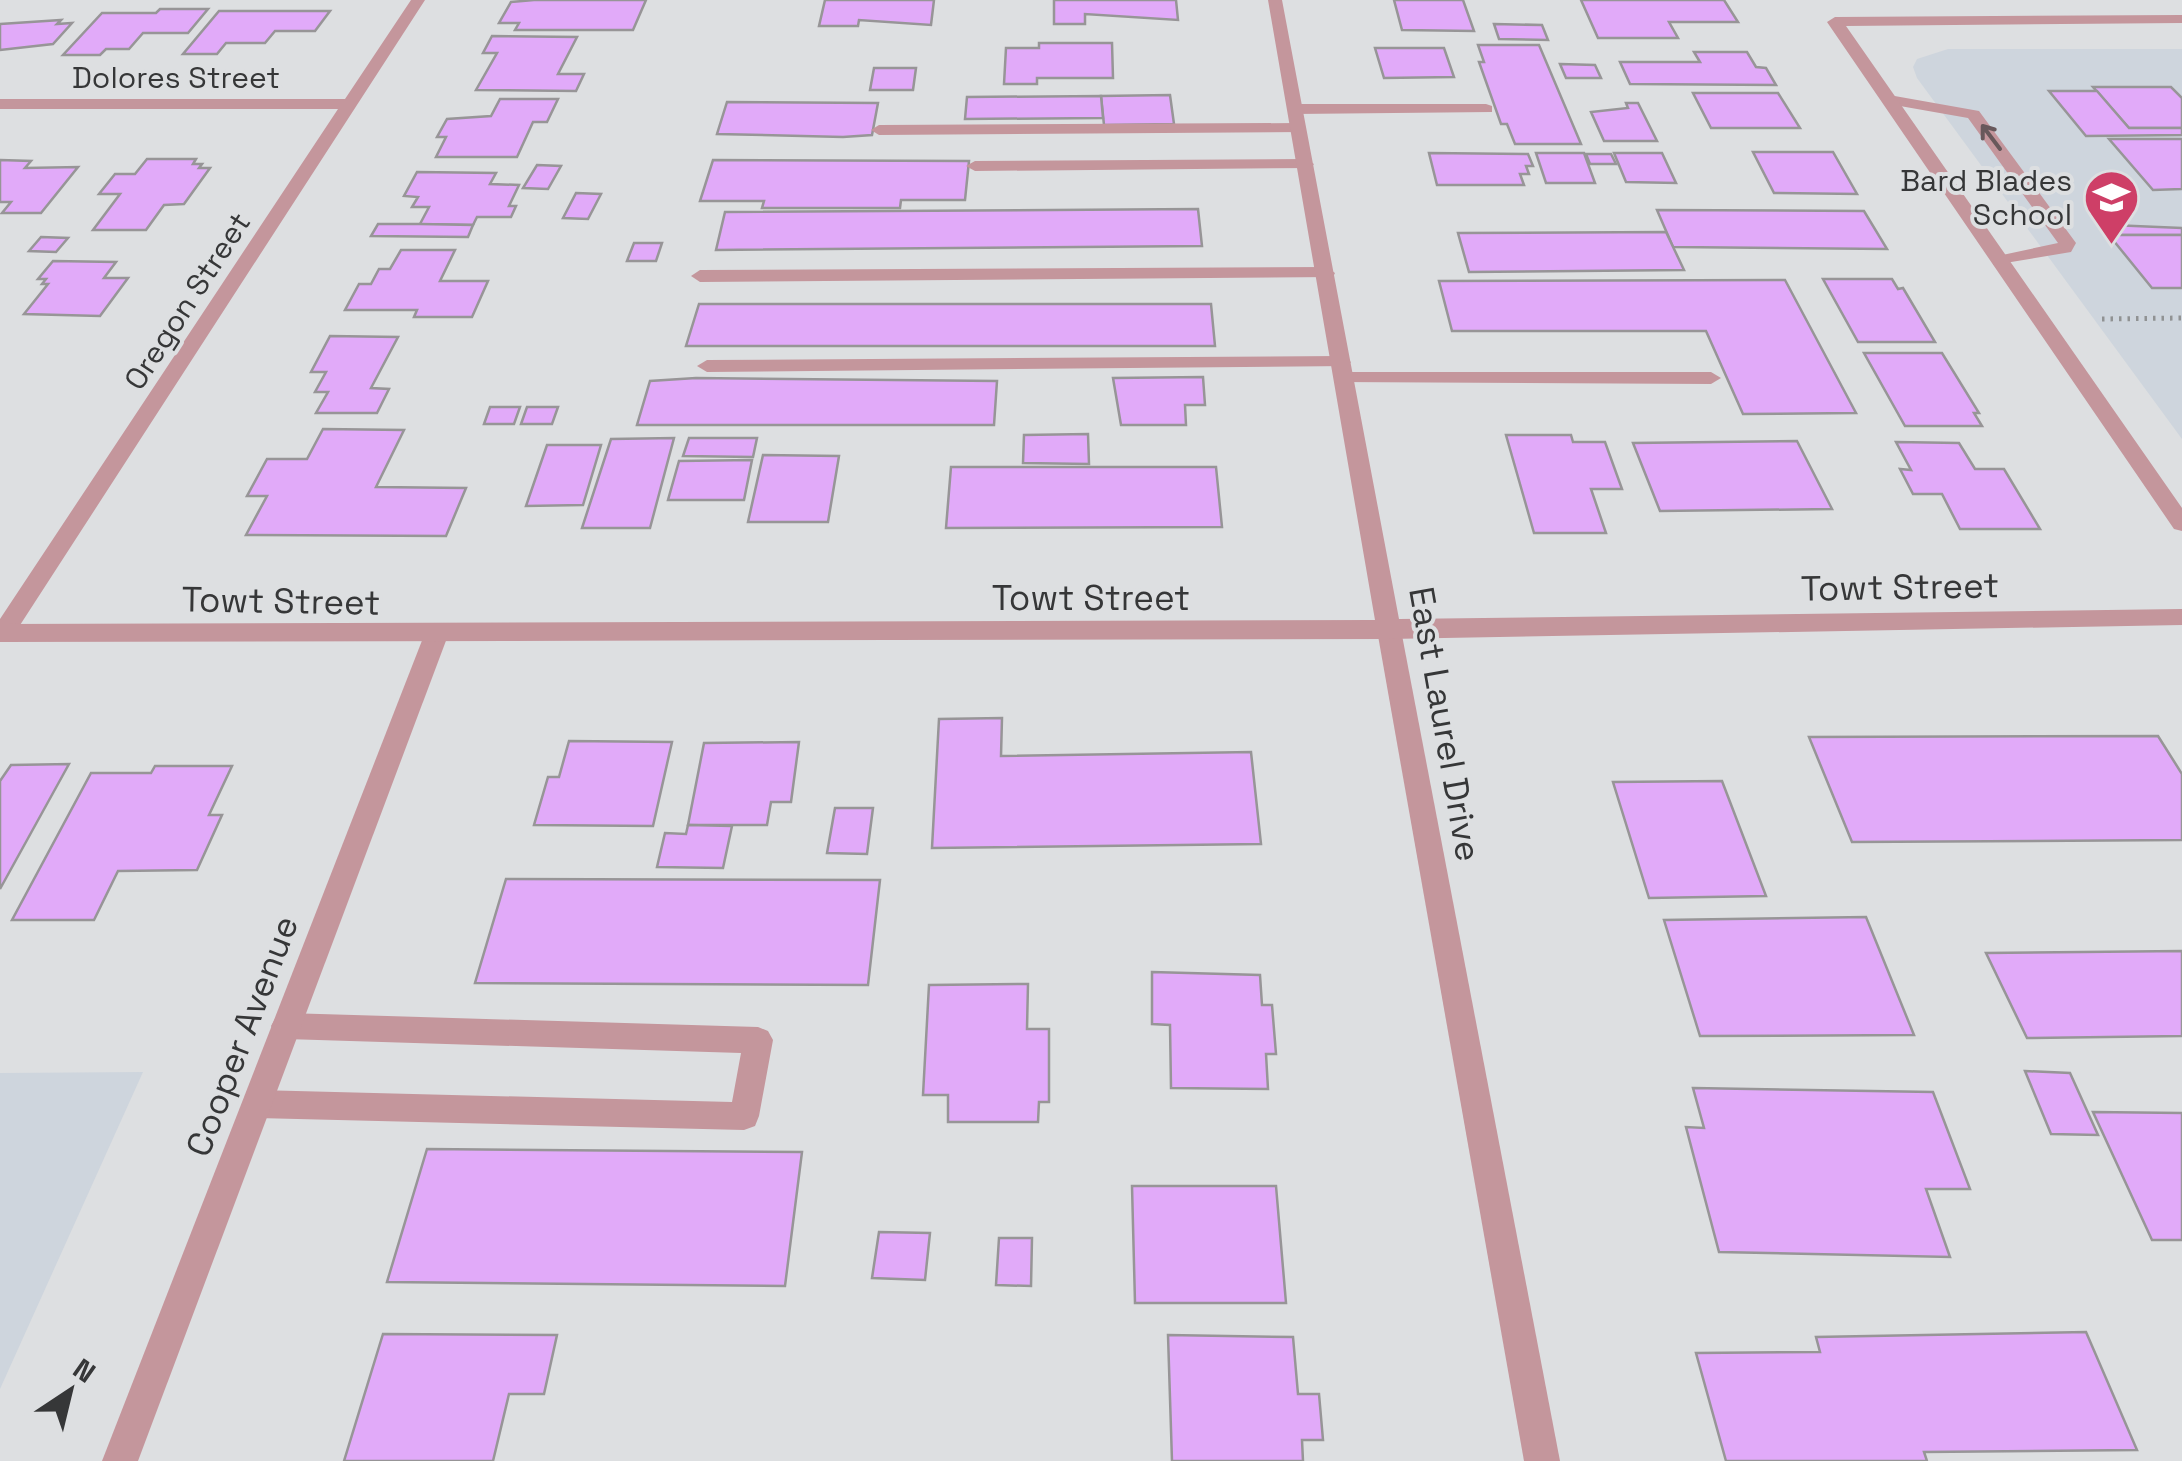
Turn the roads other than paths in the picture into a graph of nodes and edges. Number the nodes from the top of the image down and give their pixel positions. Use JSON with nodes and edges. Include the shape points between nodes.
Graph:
{"nodes":[{"id":1,"x":418,"y":0,"type":"edge"},
{"id":2,"x":1275,"y":0,"type":"edge"},
{"id":3,"x":2090,"y":0,"type":"edge"},
{"id":4,"x":2182,"y":19,"type":"edge"},
{"id":5,"x":2109,"y":20,"type":"junction"},
{"id":6,"x":1889,"y":100,"type":"junction"},
{"id":7,"x":0,"y":104,"type":"edge"},
{"id":8,"x":352,"y":104,"type":"junction"},
{"id":9,"x":1486,"y":108,"type":"dead end"},
{"id":10,"x":1297,"y":119,"type":"junction"},
{"id":11,"x":879,"y":130,"type":"dead end"},
{"id":12,"x":1305,"y":164,"type":"junction"},
{"id":13,"x":975,"y":166,"type":"dead end"},
{"id":14,"x":2000,"y":261,"type":"junction"},
{"id":15,"x":1326,"y":273,"type":"junction"},
{"id":16,"x":700,"y":276,"type":"dead end"},
{"id":17,"x":707,"y":366,"type":"dead end"},
{"id":18,"x":1342,"y":370,"type":"junction"},
{"id":19,"x":1712,"y":378,"type":"dead end"},
{"id":20,"x":2182,"y":524,"type":"edge"},
{"id":21,"x":2182,"y":617,"type":"edge"},
{"id":22,"x":1390,"y":630,"type":"junction"},
{"id":23,"x":2,"y":633,"type":"edge"},
{"id":24,"x":435,"y":638,"type":"junction"},
{"id":25,"x":286,"y":1026,"type":"junction"},
{"id":26,"x":257,"y":1104,"type":"junction"},
{"id":27,"x":120,"y":1461,"type":"edge"},
{"id":28,"x":1542,"y":1461,"type":"edge"}],
"edges":[{"from":1,"to":8,"type":"street","name":"Oregon Street"},
{"from":2,"to":10,"type":"street","name":"East Laurel Drive"},
{"from":3,"to":5,"type":"street"},
{"from":4,"to":5,"type":"street"},
{"from":5,"to":6,"type":"street","via":[[1834,22]]},
{"from":6,"to":14,"type":"street"},
{"from":14,"to":6,"type":"street","one_way":true,"via":[[2067,243],[1974,114]]},
{"from":7,"to":8,"type":"street","name":"Dolores Street"},
{"from":8,"to":23,"type":"street","name":"Oregon Street"},
{"from":9,"to":10,"type":"street"},
{"from":10,"to":11,"type":"street"},
{"from":10,"to":12,"type":"street","name":"East Laurel Drive"},
{"from":12,"to":13,"type":"street"},
{"from":12,"to":15,"type":"street","name":"East Laurel Drive"},
{"from":14,"to":20,"type":"street"},
{"from":15,"to":16,"type":"street"},
{"from":15,"to":18,"type":"street","name":"East Laurel Drive"},
{"from":17,"to":18,"type":"street"},
{"from":18,"to":19,"type":"street"},
{"from":18,"to":22,"type":"street","name":"East Laurel Drive"},
{"from":21,"to":22,"type":"street","name":"Towt Street"},
{"from":22,"to":24,"type":"street","name":"Towt Street"},
{"from":22,"to":28,"type":"street","name":"East Laurel Drive"},
{"from":23,"to":24,"type":"street","name":"Towt Street"},
{"from":24,"to":25,"type":"street","name":"Cooper Avenue"},
{"from":25,"to":26,"type":"street","name":"Cooper Avenue"},
{"from":25,"to":26,"type":"street","via":[[758,1040],[744,1116]]},
{"from":26,"to":27,"type":"street","name":"Cooper Avenue"}]}
